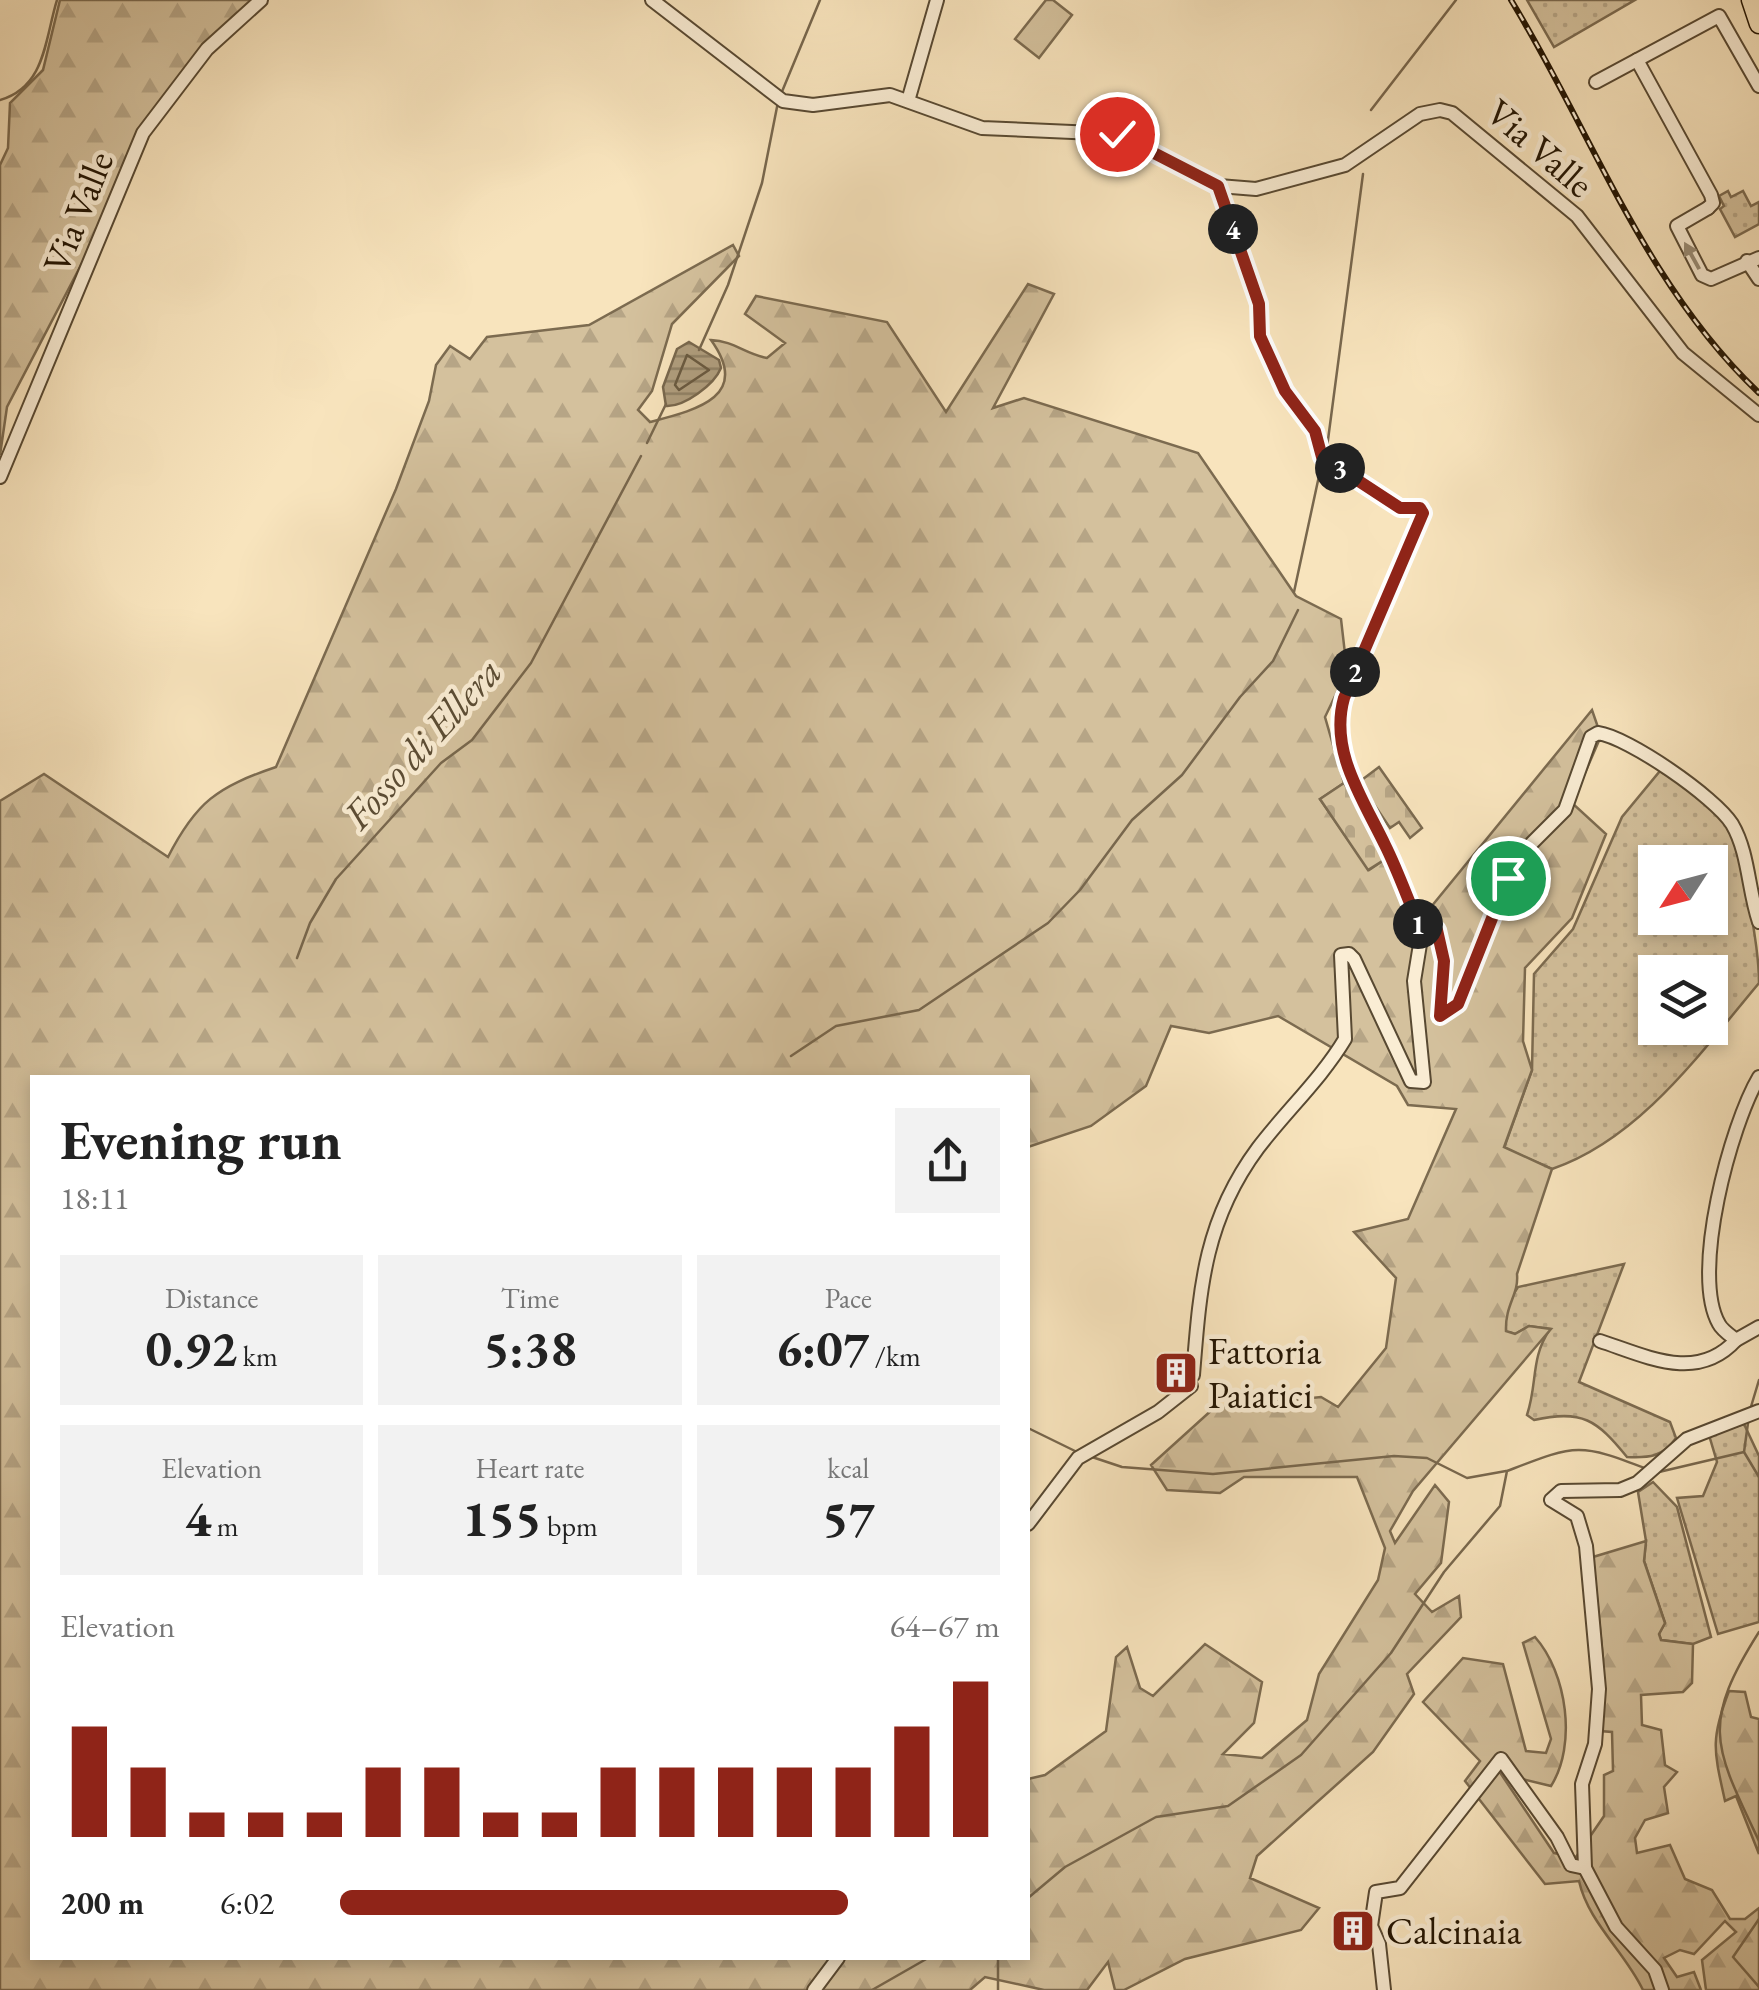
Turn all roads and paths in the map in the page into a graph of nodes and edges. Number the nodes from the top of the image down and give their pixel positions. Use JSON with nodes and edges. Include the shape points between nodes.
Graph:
{"nodes":[{"id":1,"x":260,"y":0,"type":"edge"},
{"id":2,"x":652,"y":0,"type":"edge"},
{"id":3,"x":937,"y":0,"type":"edge"},
{"id":4,"x":1751,"y":0,"type":"edge"},
{"id":5,"x":1759,"y":24,"type":"edge"},
{"id":6,"x":1636,"y":60,"type":"junction"},
{"id":7,"x":1756,"y":76,"type":"edge"},
{"id":8,"x":1596,"y":82,"type":"dead end"},
{"id":9,"x":908,"y":100,"type":"junction"},
{"id":10,"x":1218,"y":186,"type":"junction"},
{"id":11,"x":1752,"y":262,"type":"edge"},
{"id":12,"x":1759,"y":279,"type":"edge"},
{"id":13,"x":1712,"y":290,"type":"dead end"},
{"id":14,"x":1759,"y":415,"type":"edge"},
{"id":15,"x":0,"y":477,"type":"edge"},
{"id":16,"x":1759,"y":922,"type":"edge"},
{"id":17,"x":1422,"y":932,"type":"junction"},
{"id":18,"x":1759,"y":1078,"type":"edge"},
{"id":19,"x":1759,"y":1327,"type":"edge"},
{"id":20,"x":1600,"y":1340,"type":"dead end"},
{"id":21,"x":1736,"y":1340,"type":"junction"},
{"id":22,"x":1759,"y":1412,"type":"edge"},
{"id":23,"x":1030,"y":1522,"type":"edge"},
{"id":24,"x":1585,"y":1868,"type":"junction"},
{"id":25,"x":836,"y":1960,"type":"edge"},
{"id":26,"x":814,"y":1990,"type":"edge"},
{"id":27,"x":1384,"y":1990,"type":"edge"},
{"id":28,"x":1662,"y":1990,"type":"edge"}],
"edges":[{"from":1,"to":15,"type":"street","name":"Via Valle","via":[[207,49],[143,133]]},
{"from":2,"to":9,"type":"street","via":[[780,99],[813,106],[871,94]]},
{"from":3,"to":9,"type":"street"},
{"from":4,"to":5,"type":"main road"},
{"from":6,"to":7,"type":"street","via":[[1719,16]]},
{"from":6,"to":8,"type":"street"},
{"from":11,"to":6,"type":"street","one_way":true,"via":[[1711,279],[1702,275],[1676,226],[1710,202]]},
{"from":9,"to":10,"type":"street","via":[[982,128],[1117,134]]},
{"from":10,"to":14,"type":"street","name":"Via Valle","via":[[1256,189],[1344,166],[1420,114],[1452,113],[1576,216],[1683,353]]},
{"from":10,"to":17,"type":"street","via":[[1259,304],[1260,336],[1326,459],[1400,508],[1423,513],[1344,698],[1339,725],[1357,796]]},
{"from":11,"to":12,"type":"street"},
{"from":11,"to":13,"type":"street"},
{"from":16,"to":17,"type":"street","via":[[1728,820],[1674,774],[1598,732],[1564,810],[1508,878],[1448,1015],[1440,1016],[1444,961],[1437,930]]},
{"from":17,"to":23,"type":"street","via":[[1414,981],[1424,1082],[1411,1080],[1354,959],[1344,954],[1345,1039],[1223,1204],[1202,1270],[1192,1381],[1158,1412],[1084,1454]]},
{"from":18,"to":21,"type":"street","via":[[1744,1101],[1710,1226],[1711,1292],[1719,1325]]},
{"from":19,"to":21,"type":"street"},
{"from":20,"to":21,"type":"street","via":[[1690,1366],[1722,1354]]},
{"from":22,"to":24,"type":"street","via":[[1688,1439],[1620,1490],[1560,1491],[1551,1500],[1577,1516],[1586,1546],[1600,1712],[1582,1784]]},
{"from":24,"to":27,"type":"street","via":[[1570,1865],[1501,1758],[1400,1888],[1376,1892],[1371,1926]]},
{"from":24,"to":28,"type":"street","via":[[1616,1928],[1655,1970]]},
{"from":25,"to":26,"type":"street"}]}
